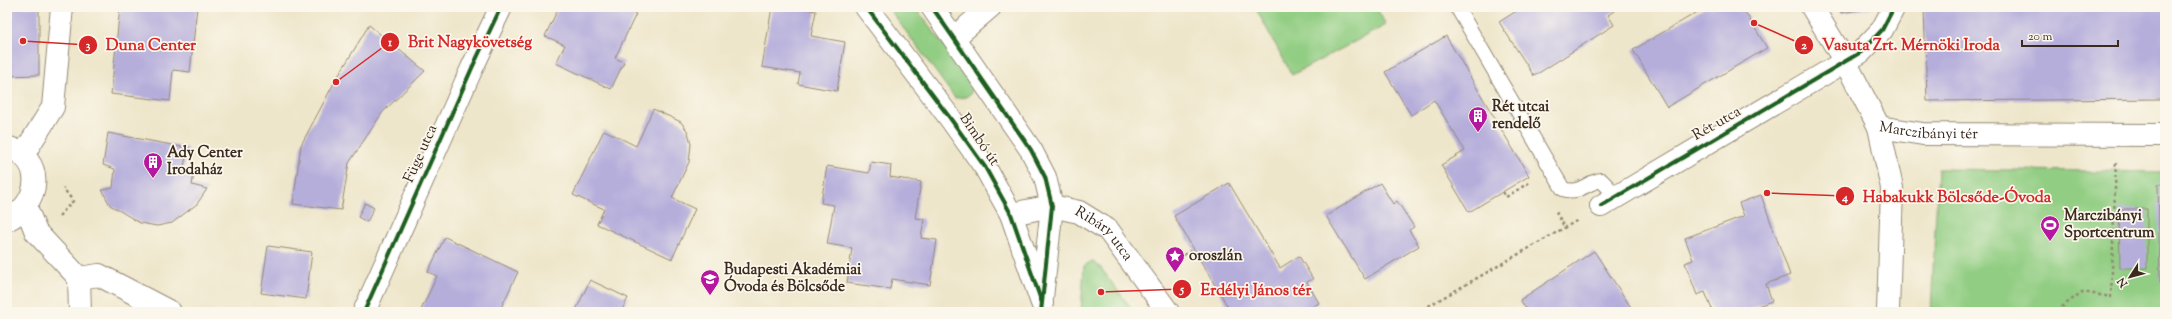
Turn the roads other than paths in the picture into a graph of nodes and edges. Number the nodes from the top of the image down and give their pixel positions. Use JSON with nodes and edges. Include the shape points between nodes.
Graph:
{"nodes":[{"id":1,"x":62,"y":7,"type":"edge"},
{"id":2,"x":501,"y":7,"type":"edge"},
{"id":3,"x":866,"y":7,"type":"edge"},
{"id":4,"x":932,"y":7,"type":"edge"},
{"id":5,"x":990,"y":7,"type":"edge"},
{"id":6,"x":1457,"y":7,"type":"edge"},
{"id":7,"x":1812,"y":7,"type":"edge"},
{"id":8,"x":1894,"y":7,"type":"edge"},
{"id":9,"x":955,"y":37,"type":"junction"},
{"id":10,"x":1846,"y":63,"type":"junction"},
{"id":11,"x":1879,"y":127,"type":"junction"},
{"id":12,"x":2165,"y":135,"type":"edge"},
{"id":13,"x":15,"y":151,"type":"edge"},
{"id":14,"x":1609,"y":201,"type":"joint"},
{"id":15,"x":1052,"y":206,"type":"junction"},
{"id":16,"x":26,"y":207,"type":"junction"},
{"id":17,"x":1011,"y":214,"type":"junction"},
{"id":18,"x":7,"y":220,"type":"edge"},
{"id":19,"x":79,"y":278,"type":"junction"},
{"id":20,"x":1041,"y":308,"type":"edge"},
{"id":21,"x":80,"y":312,"type":"edge"},
{"id":22,"x":170,"y":312,"type":"edge"},
{"id":23,"x":364,"y":312,"type":"edge"},
{"id":24,"x":1168,"y":312,"type":"edge"},
{"id":25,"x":1888,"y":312,"type":"edge"}],
"edges":[{"from":1,"to":13,"type":"street","via":[[53,107]]},
{"from":2,"to":23,"type":"street","name":"Füge utca"},
{"from":3,"to":17,"type":"street","name":"Bimbó út","via":[[980,161]]},
{"from":4,"to":9,"type":"street","name":"Bimbó út"},
{"from":5,"to":9,"type":"street"},
{"from":6,"to":14,"type":"lane","via":[[1563,189],[1570,192],[1578,191],[1594,181],[1602,180]]},
{"from":7,"to":10,"type":"street"},
{"from":8,"to":10,"type":"street","name":"Rét utca","via":[[1882,30],[1861,52]]},
{"from":9,"to":15,"type":"street","name":"Bimbó út","via":[[1031,150],[1045,177]]},
{"from":10,"to":11,"type":"street"},
{"from":10,"to":14,"type":"street","name":"Rét utca"},
{"from":11,"to":12,"type":"street","name":"Marczibányi tér","via":[[1923,134]]},
{"from":11,"to":25,"type":"street","name":"Marczibányi tér","via":[[1892,188]]},
{"from":13,"to":16,"type":"street","via":[[30,164],[34,175],[33,192]]},
{"from":15,"to":17,"type":"street","name":"Ribáry utca"},
{"from":15,"to":20,"type":"street","name":"Bimbó út"},
{"from":15,"to":24,"type":"street","name":"Ribáry utca","via":[[1079,212],[1108,230]]},
{"from":16,"to":18,"type":"street","via":[[18,215]]},
{"from":16,"to":19,"type":"street","via":[[36,232]]},
{"from":17,"to":20,"type":"street","name":"Bimbó út"},
{"from":19,"to":21,"type":"street"},
{"from":19,"to":22,"type":"street","via":[[98,275]]}]}
